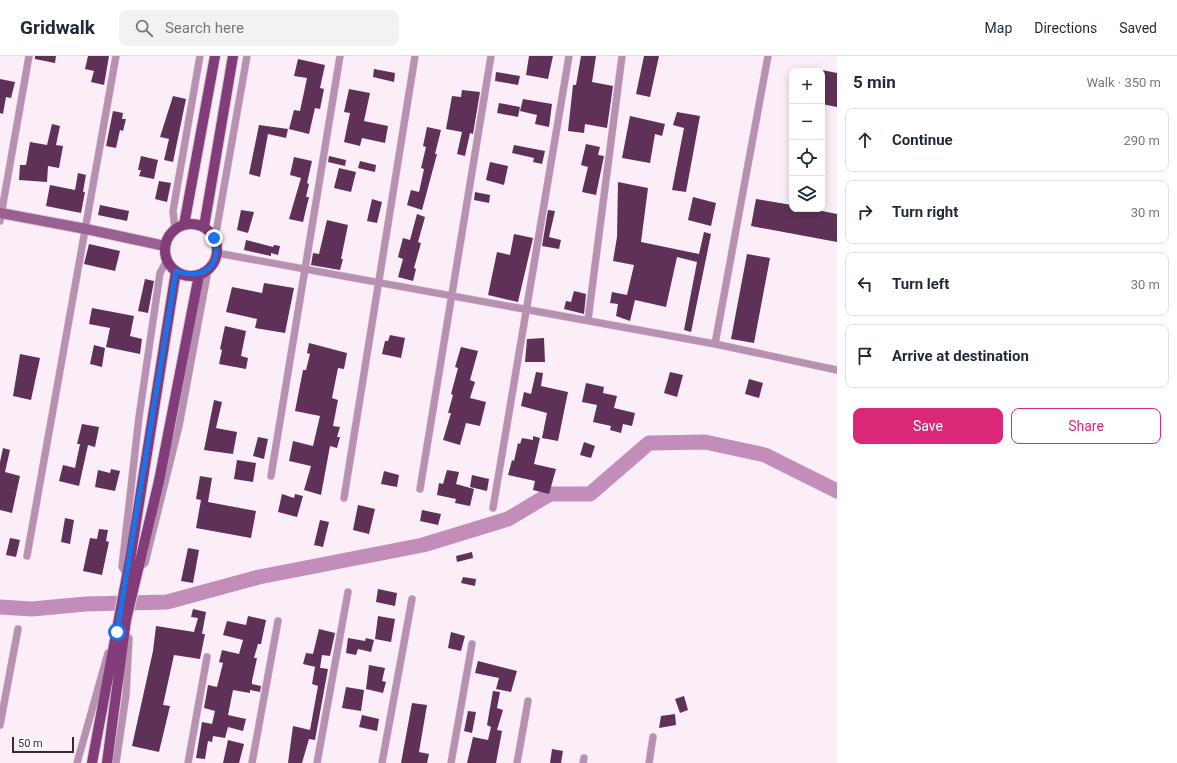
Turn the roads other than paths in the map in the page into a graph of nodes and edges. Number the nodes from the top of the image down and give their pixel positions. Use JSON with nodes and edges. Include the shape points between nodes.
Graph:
{"nodes":[{"id":1,"x":29,"y":56,"type":"edge"},
{"id":2,"x":116,"y":56,"type":"edge"},
{"id":3,"x":200,"y":56,"type":"edge"},
{"id":4,"x":215,"y":56,"type":"edge"},
{"id":5,"x":233,"y":56,"type":"edge"},
{"id":6,"x":247,"y":56,"type":"edge"},
{"id":7,"x":340,"y":56,"type":"edge"},
{"id":8,"x":416,"y":56,"type":"edge"},
{"id":9,"x":491,"y":56,"type":"edge"},
{"id":10,"x":569,"y":56,"type":"edge"},
{"id":11,"x":622,"y":56,"type":"edge"},
{"id":12,"x":768,"y":56,"type":"edge"},
{"id":13,"x":0,"y":216,"type":"edge"},
{"id":14,"x":179,"y":227,"type":"junction"},
{"id":15,"x":204,"y":227,"type":"junction"},
{"id":16,"x":86,"y":228,"type":"junction"},
{"id":17,"x":214,"y":238,"type":"junction"},
{"id":18,"x":165,"y":246,"type":"junction"},
{"id":19,"x":217,"y":253,"type":"junction"},
{"id":20,"x":168,"y":260,"type":"junction"},
{"id":21,"x":305,"y":268,"type":"junction"},
{"id":22,"x":176,"y":271,"type":"junction"},
{"id":23,"x":203,"y":272,"type":"junction"},
{"id":24,"x":379,"y":282,"type":"junction"},
{"id":25,"x":451,"y":295,"type":"junction"},
{"id":26,"x":526,"y":309,"type":"junction"},
{"id":27,"x":588,"y":320,"type":"junction"},
{"id":28,"x":715,"y":344,"type":"junction"},
{"id":29,"x":837,"y":370,"type":"edge"},
{"id":30,"x":271,"y":476,"type":"dead end"},
{"id":31,"x":420,"y":489,"type":"dead end"},
{"id":32,"x":344,"y":498,"type":"dead end"},
{"id":33,"x":493,"y":508,"type":"dead end"},
{"id":34,"x":27,"y":556,"type":"dead end"},
{"id":35,"x":127,"y":574,"type":"junction"},
{"id":36,"x":128,"y":591,"type":"junction"},
{"id":37,"x":348,"y":592,"type":"dead end"},
{"id":38,"x":412,"y":599,"type":"dead end"},
{"id":39,"x":278,"y":621,"type":"dead end"},
{"id":40,"x":18,"y":629,"type":"dead end"},
{"id":41,"x":120,"y":634,"type":"junction"},
{"id":42,"x":472,"y":644,"type":"dead end"},
{"id":43,"x":207,"y":657,"type":"dead end"},
{"id":44,"x":528,"y":701,"type":"dead end"},
{"id":45,"x":0,"y":725,"type":"edge"},
{"id":46,"x":653,"y":737,"type":"dead end"},
{"id":47,"x":77,"y":763,"type":"edge"},
{"id":48,"x":92,"y":763,"type":"edge"},
{"id":49,"x":107,"y":763,"type":"edge"},
{"id":50,"x":116,"y":763,"type":"edge"},
{"id":51,"x":188,"y":763,"type":"edge"},
{"id":52,"x":252,"y":763,"type":"edge"},
{"id":53,"x":317,"y":763,"type":"edge"},
{"id":54,"x":382,"y":763,"type":"edge"},
{"id":55,"x":451,"y":763,"type":"edge"},
{"id":56,"x":517,"y":763,"type":"edge"},
{"id":57,"x":649,"y":763,"type":"edge"}],
"edges":[{"from":1,"to":13,"type":"street"},
{"from":2,"to":16,"type":"street"},
{"from":3,"to":14,"type":"street","via":[[172,211]]},
{"from":4,"to":14,"type":"main road"},
{"from":5,"to":15,"type":"main road"},
{"from":6,"to":17,"type":"street"},
{"from":7,"to":21,"type":"street"},
{"from":8,"to":24,"type":"street"},
{"from":9,"to":25,"type":"street"},
{"from":10,"to":26,"type":"street"},
{"from":11,"to":27,"type":"street"},
{"from":12,"to":28,"type":"street"},
{"from":13,"to":16,"type":"main road"},
{"from":14,"to":15,"type":"main road","via":[[194,224]]},
{"from":14,"to":18,"type":"main road","via":[[168,237]]},
{"from":15,"to":17,"type":"main road"},
{"from":16,"to":18,"type":"main road"},
{"from":16,"to":34,"type":"street"},
{"from":17,"to":19,"type":"main road"},
{"from":18,"to":20,"type":"main road"},
{"from":19,"to":21,"type":"street"},
{"from":19,"to":23,"type":"main road","via":[[214,262]]},
{"from":20,"to":22,"type":"main road"},
{"from":20,"to":35,"type":"street","via":[[160,273],[139,417],[122,567]]},
{"from":21,"to":24,"type":"street"},
{"from":21,"to":30,"type":"street"},
{"from":22,"to":23,"type":"main road","via":[[187,276]]},
{"from":22,"to":35,"type":"main road"},
{"from":23,"to":36,"type":"main road","via":[[159,481],[137,569]]},
{"from":24,"to":25,"type":"street"},
{"from":24,"to":32,"type":"street"},
{"from":25,"to":26,"type":"street"},
{"from":25,"to":31,"type":"street"},
{"from":26,"to":27,"type":"street"},
{"from":26,"to":33,"type":"street"},
{"from":27,"to":28,"type":"street"},
{"from":28,"to":29,"type":"street"},
{"from":35,"to":36,"type":"main road"},
{"from":36,"to":41,"type":"main road"},
{"from":37,"to":53,"type":"street"},
{"from":38,"to":54,"type":"street"},
{"from":39,"to":52,"type":"street"},
{"from":40,"to":45,"type":"street"},
{"from":41,"to":47,"type":"street","via":[[109,650]]},
{"from":41,"to":48,"type":"main road"},
{"from":41,"to":49,"type":"main road"},
{"from":41,"to":50,"type":"street","via":[[129,638],[126,695]]},
{"from":42,"to":55,"type":"street"},
{"from":43,"to":51,"type":"street"},
{"from":44,"to":56,"type":"street"},
{"from":46,"to":57,"type":"street"}]}
